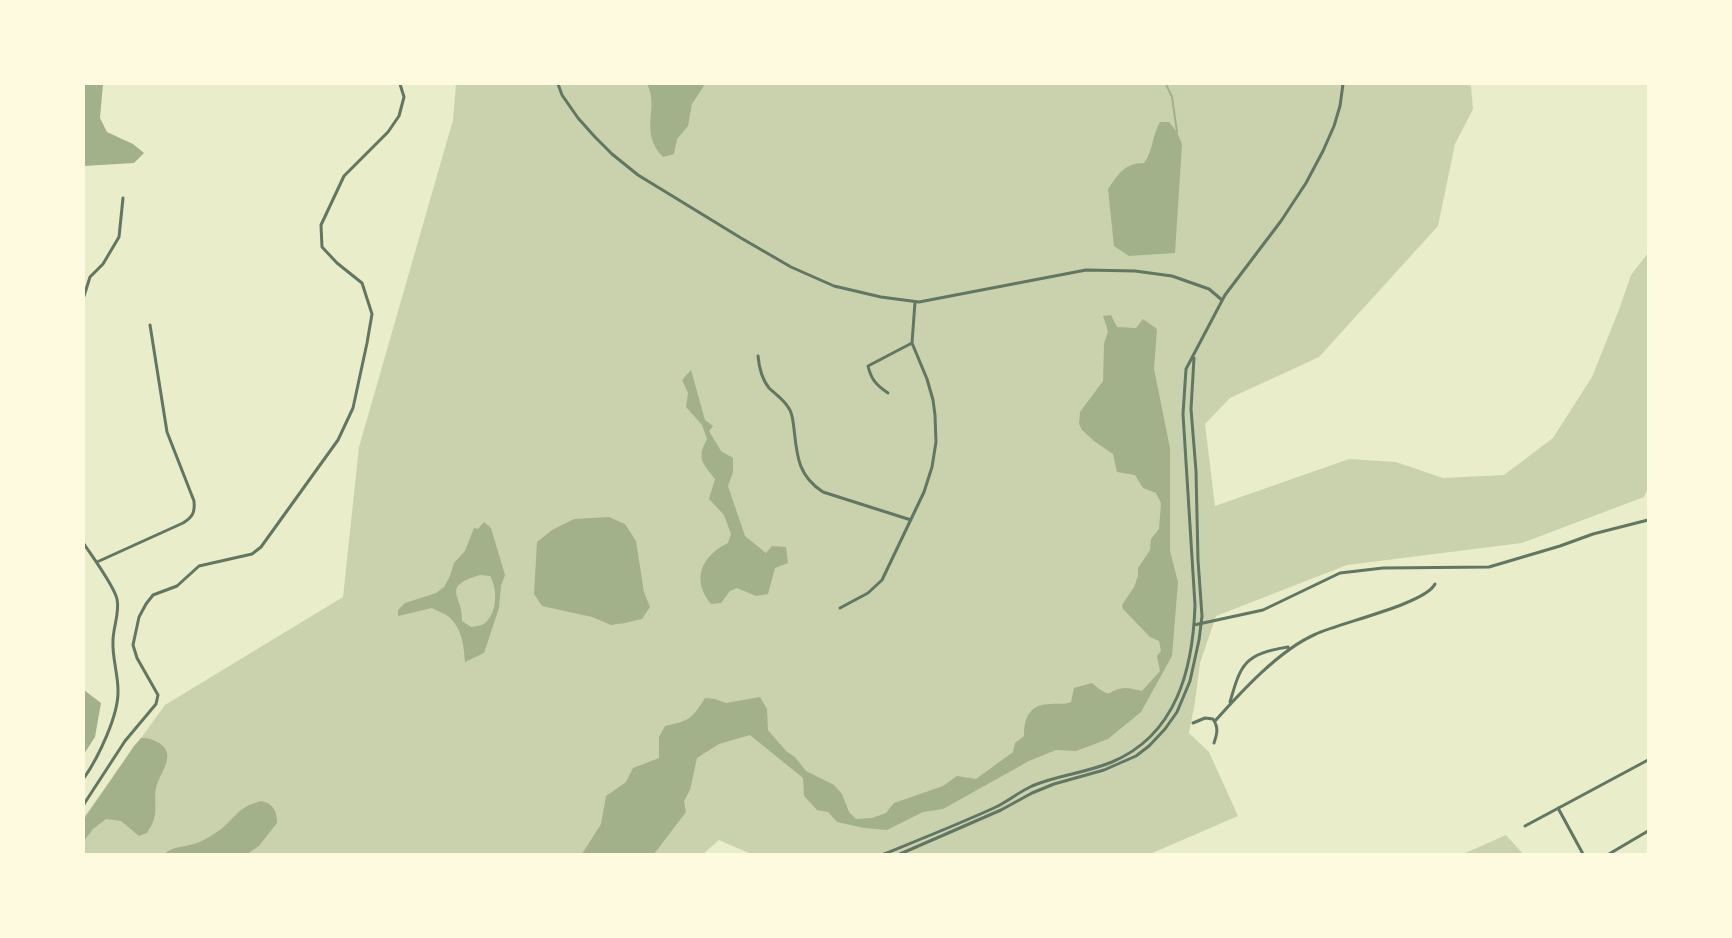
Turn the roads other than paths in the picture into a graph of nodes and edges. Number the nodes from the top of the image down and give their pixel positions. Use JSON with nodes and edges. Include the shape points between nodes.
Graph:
{"nodes":[{"id":1,"x":400,"y":84,"type":"edge"},
{"id":2,"x":558,"y":84,"type":"edge"},
{"id":3,"x":1343,"y":84,"type":"edge"},
{"id":4,"x":123,"y":198,"type":"dead end"},
{"id":5,"x":84,"y":296,"type":"edge"},
{"id":6,"x":1222,"y":300,"type":"junction"},
{"id":7,"x":915,"y":302,"type":"junction"},
{"id":8,"x":150,"y":325,"type":"dead end"},
{"id":9,"x":912,"y":342,"type":"junction"},
{"id":10,"x":1194,"y":355,"type":"junction"},
{"id":11,"x":758,"y":356,"type":"dead end"},
{"id":12,"x":888,"y":393,"type":"dead end"},
{"id":13,"x":911,"y":520,"type":"junction"},
{"id":14,"x":1648,"y":520,"type":"edge"},
{"id":15,"x":84,"y":544,"type":"edge"},
{"id":16,"x":97,"y":562,"type":"junction"},
{"id":17,"x":1435,"y":584,"type":"dead end"},
{"id":18,"x":840,"y":608,"type":"dead end"},
{"id":19,"x":1201,"y":624,"type":"junction"},
{"id":20,"x":1194,"y":625,"type":"junction"},
{"id":21,"x":1291,"y":647,"type":"junction"},
{"id":22,"x":1230,"y":704,"type":"junction"},
{"id":23,"x":1215,"y":721,"type":"junction"},
{"id":24,"x":1193,"y":723,"type":"dead end"},
{"id":25,"x":1214,"y":743,"type":"dead end"},
{"id":26,"x":1648,"y":760,"type":"edge"},
{"id":27,"x":84,"y":778,"type":"edge"},
{"id":28,"x":84,"y":804,"type":"edge"},
{"id":29,"x":1558,"y":808,"type":"junction"},
{"id":30,"x":1525,"y":826,"type":"dead end"},
{"id":31,"x":1648,"y":831,"type":"edge"},
{"id":32,"x":884,"y":854,"type":"edge"},
{"id":33,"x":900,"y":854,"type":"edge"},
{"id":34,"x":1583,"y":854,"type":"edge"},
{"id":35,"x":1609,"y":854,"type":"edge"}],
"edges":[{"from":1,"to":28,"type":"street","via":[[404,97],[400,116],[344,176],[321,225],[322,247],[362,283],[372,314],[353,408],[338,440],[262,548],[252,554],[199,566],[177,586],[153,595],[146,604],[139,616],[133,645],[158,695],[156,704],[125,741]]},
{"from":2,"to":7,"type":"street","via":[[578,118],[612,154],[638,175],[723,228],[791,267],[834,286]]},
{"from":3,"to":6,"type":"street","via":[[1334,126],[1306,183],[1282,221]]},
{"from":4,"to":5,"type":"street","via":[[119,237],[103,264],[90,277]]},
{"from":6,"to":7,"type":"street","via":[[1209,290],[1172,276],[1086,270]]},
{"from":6,"to":10,"type":"street"},
{"from":7,"to":9,"type":"street"},
{"from":8,"to":16,"type":"street","via":[[167,432],[195,509],[192,518],[184,524]]},
{"from":9,"to":12,"type":"street","via":[[868,366],[871,378]]},
{"from":9,"to":13,"type":"street","via":[[933,400],[936,442],[924,492]]},
{"from":10,"to":19,"type":"street","via":[[1191,409]]},
{"from":10,"to":20,"type":"street","via":[[1186,369],[1183,414]]},
{"from":11,"to":13,"type":"street","via":[[760,374],[789,408],[804,476],[823,492]]},
{"from":13,"to":18,"type":"street","via":[[882,580],[868,593]]},
{"from":14,"to":19,"type":"street","via":[[1489,567],[1383,568],[1340,573],[1263,610]]},
{"from":15,"to":16,"type":"street"},
{"from":16,"to":27,"type":"street","via":[[117,598],[113,641],[118,691],[117,706],[107,733]]},
{"from":17,"to":21,"type":"street","via":[[1432,590],[1400,605],[1316,633]]},
{"from":19,"to":20,"type":"street"},
{"from":19,"to":33,"type":"street","via":[[1190,680],[1177,712],[1165,730],[1136,756],[1032,793]]},
{"from":20,"to":32,"type":"street","via":[[1179,697],[1144,744],[1111,763],[1031,787],[997,806]]},
{"from":21,"to":22,"type":"street"},
{"from":21,"to":22,"type":"street","via":[[1254,657],[1243,666]]},
{"from":22,"to":23,"type":"street"},
{"from":23,"to":24,"type":"street","via":[[1205,718]]},
{"from":23,"to":25,"type":"street","via":[[1218,733]]},
{"from":26,"to":29,"type":"street"},
{"from":29,"to":30,"type":"street"},
{"from":29,"to":34,"type":"street"},
{"from":31,"to":35,"type":"street"}]}
